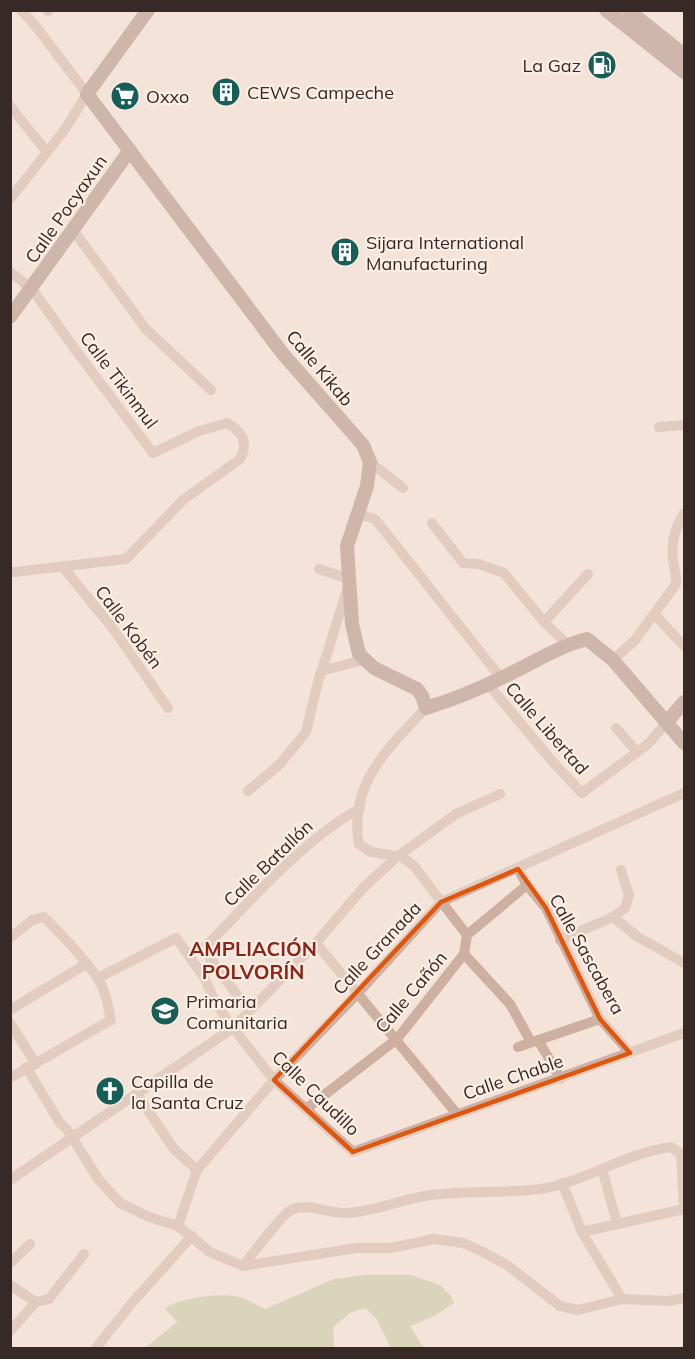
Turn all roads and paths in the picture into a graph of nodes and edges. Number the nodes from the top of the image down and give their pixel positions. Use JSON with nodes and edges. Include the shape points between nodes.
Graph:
{"nodes":[{"id":1,"x":21,"y":10,"type":"edge"},
{"id":2,"x":148,"y":10,"type":"edge"},
{"id":3,"x":606,"y":10,"type":"edge"},
{"id":4,"x":628,"y":10,"type":"edge"},
{"id":5,"x":666,"y":50,"type":"junction"},
{"id":6,"x":684,"y":55,"type":"edge"},
{"id":7,"x":684,"y":72,"type":"edge"},
{"id":8,"x":87,"y":94,"type":"junction"},
{"id":9,"x":10,"y":106,"type":"edge"},
{"id":10,"x":130,"y":150,"type":"junction"},
{"id":11,"x":46,"y":151,"type":"junction"},
{"id":12,"x":10,"y":199,"type":"edge"},
{"id":13,"x":73,"y":230,"type":"junction"},
{"id":14,"x":10,"y":273,"type":"edge"},
{"id":15,"x":32,"y":289,"type":"junction"},
{"id":16,"x":10,"y":317,"type":"edge"},
{"id":17,"x":211,"y":390,"type":"dead end"},
{"id":18,"x":684,"y":425,"type":"edge"},
{"id":19,"x":659,"y":427,"type":"dead end"},
{"id":20,"x":370,"y":462,"type":"junction"},
{"id":21,"x":403,"y":488,"type":"dead end"},
{"id":22,"x":684,"y":513,"type":"edge"},
{"id":23,"x":355,"y":518,"type":"junction"},
{"id":24,"x":432,"y":523,"type":"dead end"},
{"id":25,"x":62,"y":566,"type":"junction"},
{"id":26,"x":319,"y":569,"type":"dead end"},
{"id":27,"x":14,"y":572,"type":"dead end"},
{"id":28,"x":588,"y":574,"type":"dead end"},
{"id":29,"x":681,"y":576,"type":"edge"},
{"id":30,"x":350,"y":581,"type":"junction"},
{"id":31,"x":654,"y":615,"type":"junction"},
{"id":32,"x":544,"y":622,"type":"junction"},
{"id":33,"x":567,"y":644,"type":"junction"},
{"id":34,"x":684,"y":646,"type":"edge"},
{"id":35,"x":363,"y":660,"type":"junction"},
{"id":36,"x":613,"y":660,"type":"junction"},
{"id":37,"x":321,"y":671,"type":"junction"},
{"id":38,"x":495,"y":681,"type":"junction"},
{"id":39,"x":684,"y":702,"type":"edge"},
{"id":40,"x":168,"y":708,"type":"dead end"},
{"id":41,"x":426,"y":708,"type":"junction"},
{"id":42,"x":667,"y":722,"type":"junction"},
{"id":43,"x":616,"y":728,"type":"dead end"},
{"id":44,"x":684,"y":743,"type":"edge"},
{"id":45,"x":637,"y":752,"type":"junction"},
{"id":46,"x":248,"y":791,"type":"dead end"},
{"id":47,"x":684,"y":793,"type":"edge"},
{"id":48,"x":500,"y":794,"type":"dead end"},
{"id":49,"x":360,"y":807,"type":"junction"},
{"id":50,"x":398,"y":856,"type":"junction"},
{"id":51,"x":518,"y":869,"type":"junction"},
{"id":52,"x":621,"y":870,"type":"dead end"},
{"id":53,"x":527,"y":885,"type":"junction"},
{"id":54,"x":441,"y":902,"type":"junction"},
{"id":55,"x":612,"y":917,"type":"junction"},
{"id":56,"x":467,"y":935,"type":"junction"},
{"id":57,"x":10,"y":938,"type":"edge"},
{"id":58,"x":560,"y":940,"type":"junction"},
{"id":59,"x":316,"y":943,"type":"junction"},
{"id":60,"x":464,"y":954,"type":"junction"},
{"id":61,"x":684,"y":963,"type":"edge"},
{"id":62,"x":86,"y":964,"type":"junction"},
{"id":63,"x":98,"y":978,"type":"junction"},
{"id":64,"x":358,"y":993,"type":"junction"},
{"id":65,"x":10,"y":1010,"type":"edge"},
{"id":66,"x":249,"y":1011,"type":"junction"},
{"id":67,"x":600,"y":1019,"type":"junction"},
{"id":68,"x":10,"y":1023,"type":"edge"},
{"id":69,"x":233,"y":1028,"type":"junction"},
{"id":70,"x":684,"y":1033,"type":"edge"},
{"id":71,"x":397,"y":1039,"type":"junction"},
{"id":72,"x":534,"y":1041,"type":"junction"},
{"id":73,"x":518,"y":1047,"type":"dead end"},
{"id":74,"x":630,"y":1053,"type":"junction"},
{"id":75,"x":31,"y":1066,"type":"junction"},
{"id":76,"x":10,"y":1078,"type":"edge"},
{"id":77,"x":561,"y":1079,"type":"junction"},
{"id":78,"x":274,"y":1080,"type":"junction"},
{"id":79,"x":137,"y":1094,"type":"junction"},
{"id":80,"x":306,"y":1109,"type":"junction"},
{"id":81,"x":457,"y":1114,"type":"junction"},
{"id":82,"x":72,"y":1137,"type":"junction"},
{"id":83,"x":353,"y":1152,"type":"joint"},
{"id":84,"x":683,"y":1154,"type":"edge"},
{"id":85,"x":602,"y":1169,"type":"junction"},
{"id":86,"x":197,"y":1170,"type":"junction"},
{"id":87,"x":10,"y":1180,"type":"edge"},
{"id":88,"x":562,"y":1183,"type":"junction"},
{"id":89,"x":684,"y":1208,"type":"edge"},
{"id":90,"x":617,"y":1223,"type":"junction"},
{"id":91,"x":178,"y":1226,"type":"junction"},
{"id":92,"x":582,"y":1232,"type":"junction"},
{"id":93,"x":192,"y":1236,"type":"junction"},
{"id":94,"x":30,"y":1244,"type":"dead end"},
{"id":95,"x":84,"y":1254,"type":"dead end"},
{"id":96,"x":10,"y":1263,"type":"edge"},
{"id":97,"x":243,"y":1266,"type":"junction"},
{"id":98,"x":10,"y":1285,"type":"edge"},
{"id":99,"x":684,"y":1298,"type":"edge"},
{"id":100,"x":622,"y":1299,"type":"junction"},
{"id":101,"x":36,"y":1302,"type":"junction"},
{"id":102,"x":10,"y":1331,"type":"edge"},
{"id":103,"x":96,"y":1348,"type":"edge"}],
"edges":[{"from":1,"to":8,"type":"street","name":"Calle Kikab"},
{"from":2,"to":8,"type":"street"},
{"from":3,"to":5,"type":"street"},
{"from":4,"to":5,"type":"street"},
{"from":5,"to":6,"type":"street"},
{"from":5,"to":7,"type":"street"},
{"from":8,"to":10,"type":"street","name":"Calle Kikab"},
{"from":8,"to":11,"type":"street"},
{"from":9,"to":11,"type":"street"},
{"from":10,"to":13,"type":"street","name":"Calle Pocyaxun"},
{"from":10,"to":20,"type":"street","name":"Calle Kikab","via":[[283,354],[363,445]]},
{"from":11,"to":12,"type":"street"},
{"from":13,"to":15,"type":"street","name":"Calle Pocyaxun"},
{"from":13,"to":17,"type":"street","via":[[146,329]]},
{"from":14,"to":15,"type":"street","name":"Calle Tikinmul"},
{"from":15,"to":16,"type":"street","name":"Calle Pocyaxun"},
{"from":15,"to":25,"type":"street","name":"Calle Tikinmul","via":[[153,453],[199,431],[227,423],[239,429],[245,443],[240,459],[183,500],[126,559]]},
{"from":18,"to":19,"type":"street"},
{"from":20,"to":21,"type":"street"},
{"from":20,"to":23,"type":"street","via":[[367,486]]},
{"from":22,"to":29,"type":"street","via":[[675,527],[673,543],[674,562]]},
{"from":23,"to":30,"type":"street","via":[[347,546]]},
{"from":23,"to":38,"type":"street","name":"Calle Libertad","via":[[375,519]]},
{"from":24,"to":32,"type":"street","via":[[464,563],[504,573]]},
{"from":25,"to":27,"type":"street"},
{"from":25,"to":40,"type":"street","name":"Calle Kobén","via":[[114,630]]},
{"from":26,"to":30,"type":"street"},
{"from":28,"to":32,"type":"street"},
{"from":29,"to":31,"type":"street"},
{"from":30,"to":35,"type":"street","via":[[352,624]]},
{"from":30,"to":37,"type":"street"},
{"from":31,"to":34,"type":"street"},
{"from":31,"to":36,"type":"street"},
{"from":32,"to":33,"type":"street"},
{"from":33,"to":36,"type":"street","via":[[587,639]]},
{"from":33,"to":38,"type":"street"},
{"from":35,"to":37,"type":"street"},
{"from":35,"to":41,"type":"street","via":[[417,689]]},
{"from":36,"to":42,"type":"street"},
{"from":37,"to":46,"type":"street","via":[[306,732],[280,764]]},
{"from":38,"to":41,"type":"street"},
{"from":38,"to":45,"type":"street","name":"Calle Libertad","via":[[552,761],[582,793]]},
{"from":39,"to":42,"type":"street"},
{"from":41,"to":49,"type":"street","via":[[378,760]]},
{"from":42,"to":44,"type":"street"},
{"from":42,"to":45,"type":"street"},
{"from":43,"to":45,"type":"street"},
{"from":47,"to":51,"type":"street","name":"Calle Granada"},
{"from":48,"to":50,"type":"street","via":[[456,814]]},
{"from":49,"to":50,"type":"street","via":[[359,844],[370,852]]},
{"from":49,"to":66,"type":"street","name":"Calle Batallón","via":[[335,822],[298,854],[203,949]]},
{"from":50,"to":54,"type":"street","via":[[414,866]]},
{"from":50,"to":59,"type":"street","via":[[363,888]]},
{"from":51,"to":53,"type":"street","name":"Calle Sascabera"},
{"from":51,"to":54,"type":"street","name":"Calle Granada"},
{"from":52,"to":55,"type":"street","via":[[629,895],[625,908]]},
{"from":53,"to":56,"type":"street"},
{"from":53,"to":58,"type":"street","name":"Calle Sascabera","via":[[546,908]]},
{"from":54,"to":56,"type":"street"},
{"from":54,"to":64,"type":"street","name":"Calle Granada"},
{"from":55,"to":58,"type":"street"},
{"from":55,"to":61,"type":"street"},
{"from":56,"to":60,"type":"street","name":"Calle Cañón"},
{"from":57,"to":62,"type":"street","via":[[32,920],[44,917]]},
{"from":58,"to":67,"type":"street","name":"Calle Sascabera"},
{"from":59,"to":64,"type":"street"},
{"from":59,"to":66,"type":"street"},
{"from":60,"to":71,"type":"street","name":"Calle Cañón"},
{"from":60,"to":72,"type":"street","via":[[510,1004]]},
{"from":62,"to":63,"type":"street"},
{"from":62,"to":65,"type":"street"},
{"from":63,"to":69,"type":"street","name":"Calle Caudillo","via":[[176,938]]},
{"from":63,"to":75,"type":"street","via":[[111,1020]]},
{"from":64,"to":71,"type":"street"},
{"from":64,"to":78,"type":"street","name":"Calle Granada"},
{"from":66,"to":69,"type":"street"},
{"from":67,"to":72,"type":"street"},
{"from":67,"to":74,"type":"street","name":"Calle Sascabera"},
{"from":68,"to":75,"type":"street"},
{"from":69,"to":78,"type":"street","name":"Calle Caudillo"},
{"from":69,"to":79,"type":"street"},
{"from":70,"to":74,"type":"street","name":"Calle Chable"},
{"from":71,"to":80,"type":"street","name":"Calle Cañón"},
{"from":71,"to":81,"type":"street"},
{"from":72,"to":73,"type":"street"},
{"from":72,"to":77,"type":"street"},
{"from":74,"to":77,"type":"street","name":"Calle Chable"},
{"from":75,"to":76,"type":"street"},
{"from":75,"to":82,"type":"street","via":[[60,1123]]},
{"from":77,"to":81,"type":"street","name":"Calle Chable"},
{"from":78,"to":80,"type":"street","name":"Calle Caudillo"},
{"from":78,"to":86,"type":"street","name":"Calle Granada"},
{"from":79,"to":82,"type":"street"},
{"from":79,"to":86,"type":"street","via":[[174,1149]]},
{"from":80,"to":83,"type":"street","name":"Calle Caudillo"},
{"from":81,"to":83,"type":"street","name":"Calle Chable"},
{"from":82,"to":87,"type":"street"},
{"from":82,"to":91,"type":"street","via":[[98,1179],[120,1203]]},
{"from":84,"to":85,"type":"street","via":[[670,1147],[649,1150]]},
{"from":84,"to":89,"type":"street"},
{"from":85,"to":88,"type":"street"},
{"from":85,"to":90,"type":"street"},
{"from":86,"to":91,"type":"street","name":"Calle Granada"},
{"from":88,"to":92,"type":"street"},
{"from":88,"to":97,"type":"street","via":[[533,1190],[431,1195],[344,1213],[314,1207],[291,1210]]},
{"from":89,"to":90,"type":"street"},
{"from":90,"to":92,"type":"street"},
{"from":91,"to":93,"type":"street"},
{"from":92,"to":100,"type":"street"},
{"from":93,"to":97,"type":"street","via":[[210,1252]]},
{"from":93,"to":103,"type":"street"},
{"from":94,"to":96,"type":"street"},
{"from":95,"to":101,"type":"street","via":[[49,1299]]},
{"from":97,"to":100,"type":"street","via":[[434,1239],[463,1243],[483,1252],[507,1265],[560,1306],[578,1310]]},
{"from":98,"to":101,"type":"street"},
{"from":99,"to":100,"type":"street"},
{"from":101,"to":102,"type":"street"}]}
